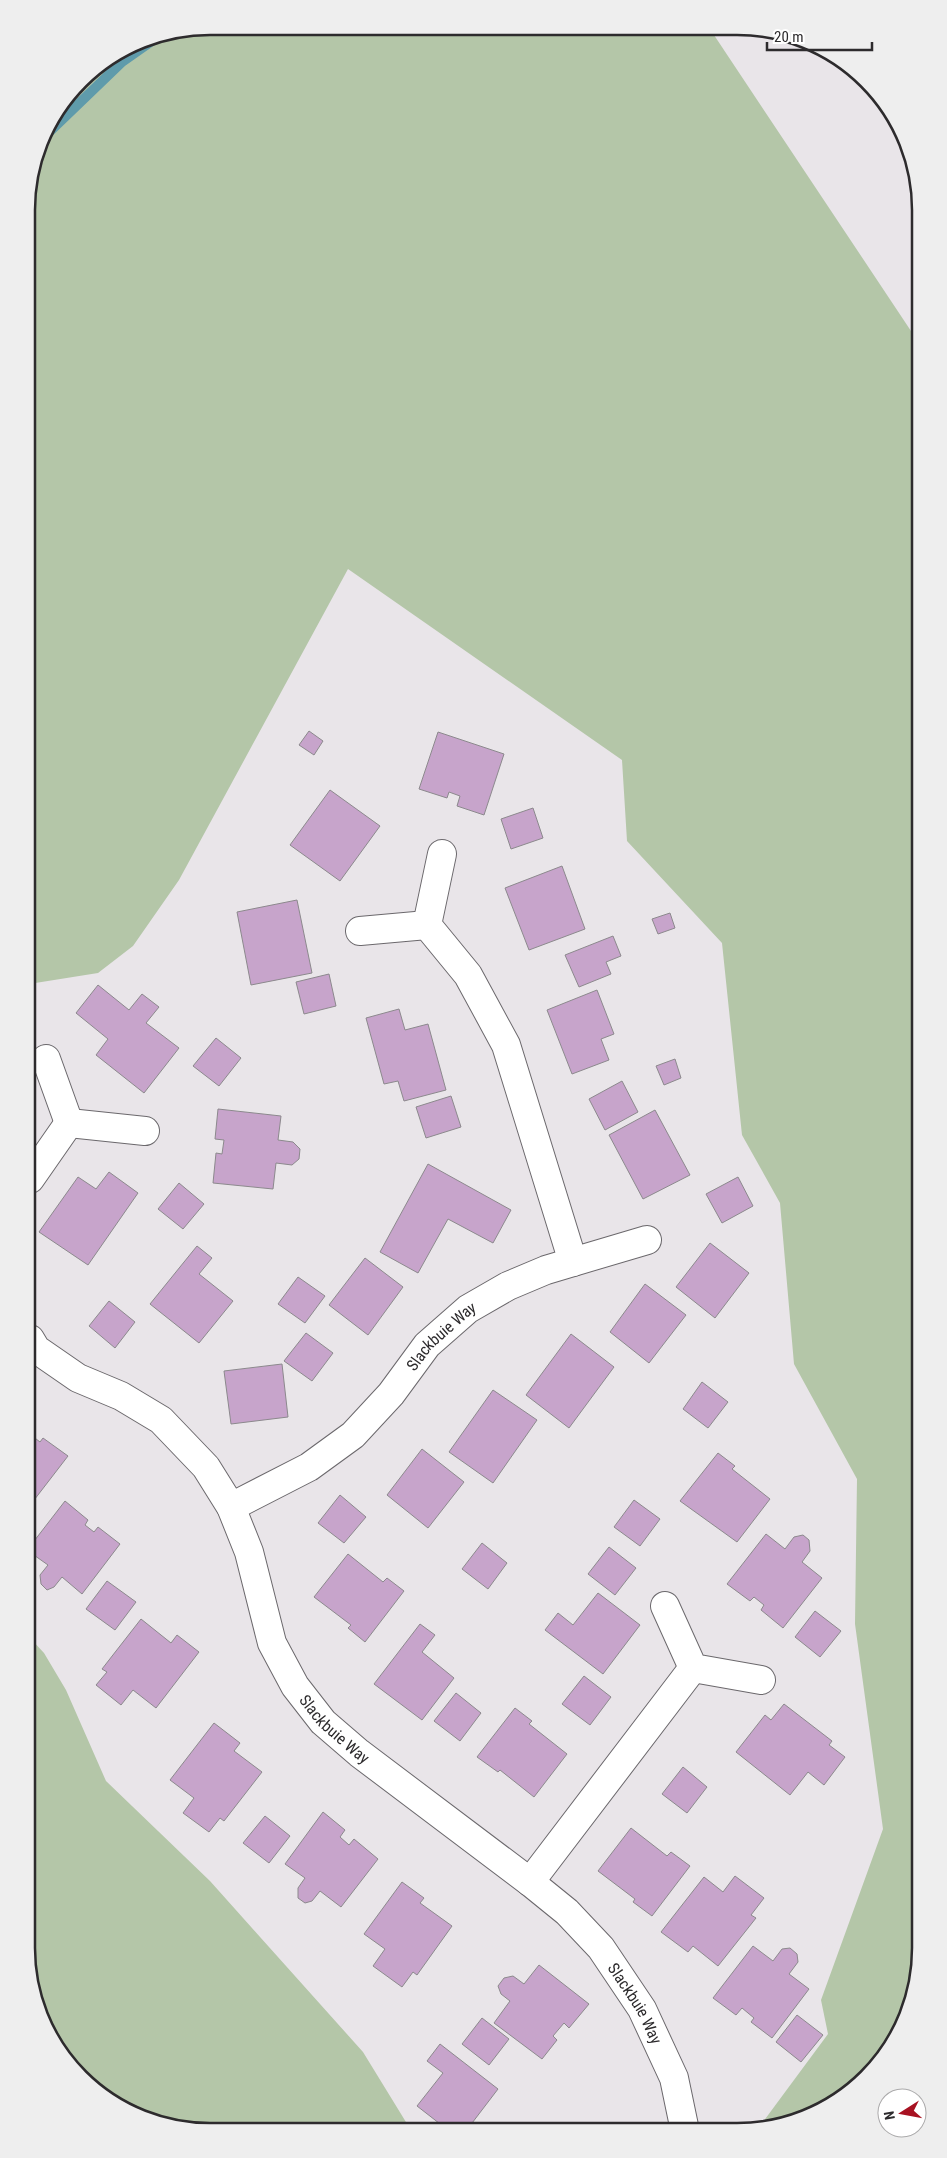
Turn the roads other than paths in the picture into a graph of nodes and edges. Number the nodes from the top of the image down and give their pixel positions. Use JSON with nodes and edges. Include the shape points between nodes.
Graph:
{"nodes":[{"id":1,"x":442,"y":854,"type":"dead end"},
{"id":2,"x":428,"y":925,"type":"junction"},
{"id":3,"x":360,"y":932,"type":"dead end"},
{"id":4,"x":46,"y":1059,"type":"dead end"},
{"id":5,"x":69,"y":1123,"type":"junction"},
{"id":6,"x":145,"y":1131,"type":"dead end"},
{"id":7,"x":35,"y":1172,"type":"edge"},
{"id":8,"x":647,"y":1240,"type":"dead end"},
{"id":9,"x":573,"y":1262,"type":"junction"},
{"id":10,"x":35,"y":1347,"type":"edge"},
{"id":11,"x":231,"y":1507,"type":"junction"},
{"id":12,"x":665,"y":1606,"type":"dead end"},
{"id":13,"x":693,"y":1668,"type":"junction"},
{"id":14,"x":761,"y":1680,"type":"dead end"},
{"id":15,"x":530,"y":1882,"type":"junction"},
{"id":16,"x":683,"y":2123,"type":"edge"}],
"edges":[{"from":1,"to":2,"type":"street"},
{"from":2,"to":3,"type":"street"},
{"from":2,"to":9,"type":"street","via":[[468,976],[506,1046]]},
{"from":4,"to":5,"type":"street"},
{"from":5,"to":6,"type":"street"},
{"from":5,"to":7,"type":"street"},
{"from":8,"to":9,"type":"street","name":"Slackbuie Way"},
{"from":9,"to":11,"type":"street","name":"Slackbuie Way","via":[[508,1286],[468,1309],[427,1345],[391,1394],[353,1435],[309,1467]]},
{"from":10,"to":11,"type":"street","name":"Slackbuie Way","via":[[78,1378],[121,1396],[161,1420],[206,1467]]},
{"from":11,"to":15,"type":"street","name":"Slackbuie Way","via":[[249,1552],[272,1643],[295,1686],[323,1722],[359,1753]]},
{"from":12,"to":13,"type":"street"},
{"from":13,"to":14,"type":"street"},
{"from":13,"to":15,"type":"street"},
{"from":15,"to":16,"type":"street","name":"Slackbuie Way","via":[[567,1912],[601,1948],[642,2009],[674,2078]]}]}
